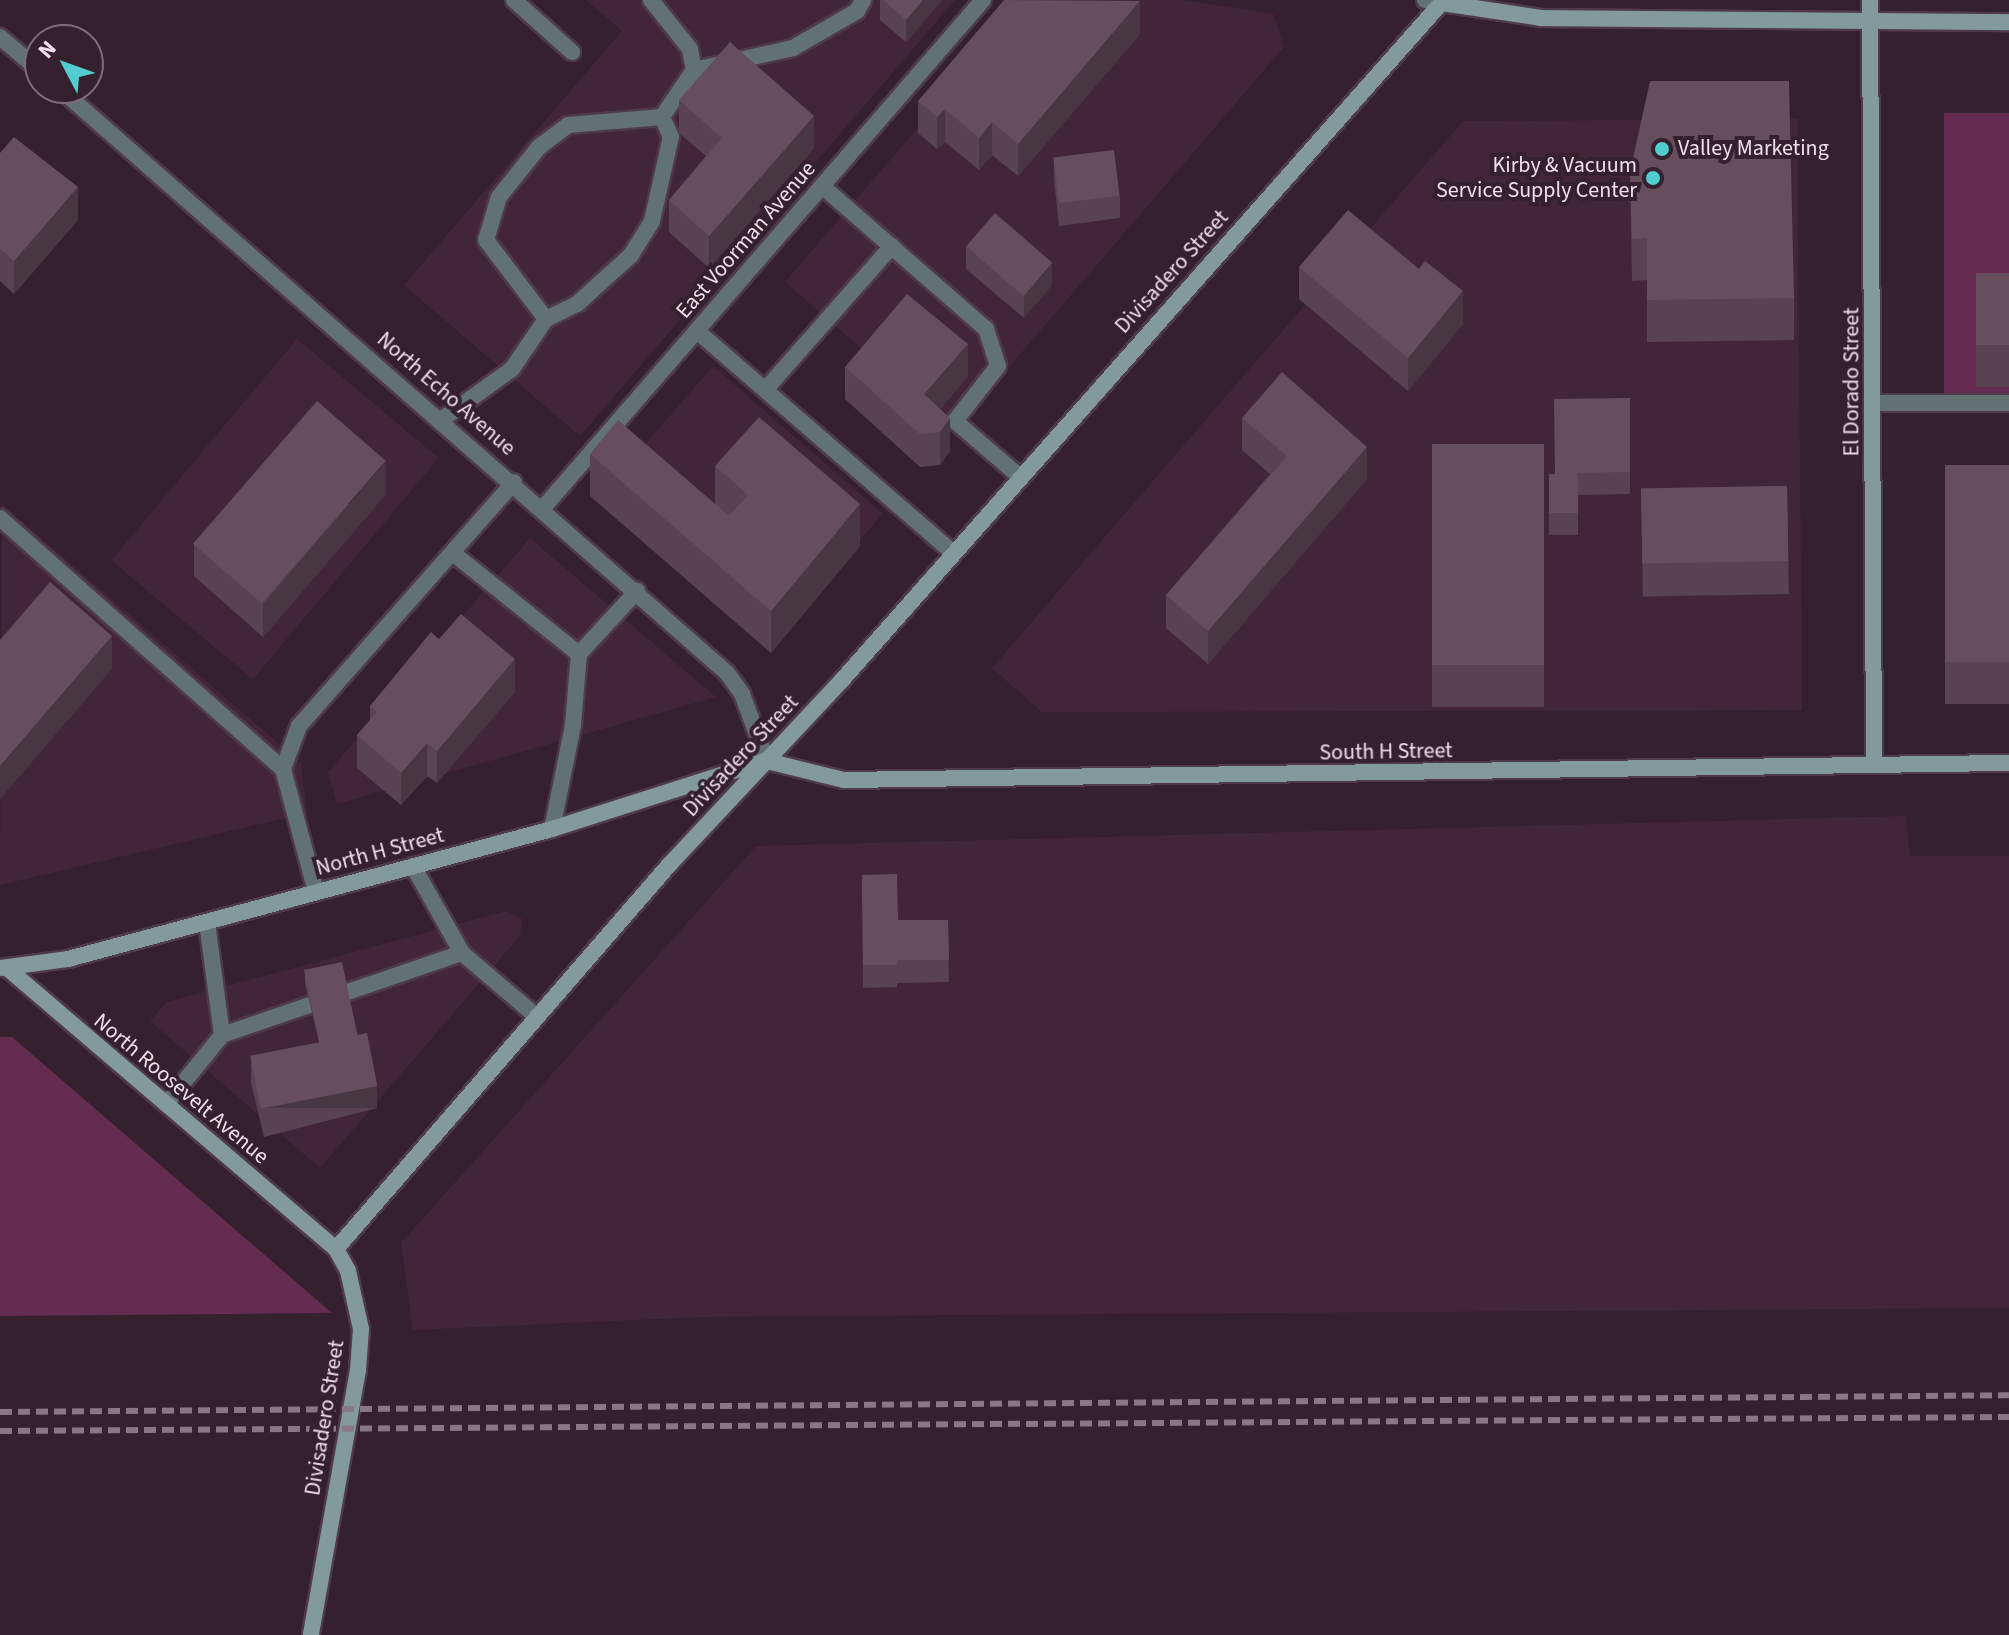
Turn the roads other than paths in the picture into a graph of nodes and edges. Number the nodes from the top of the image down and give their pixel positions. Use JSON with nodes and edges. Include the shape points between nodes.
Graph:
{"nodes":[{"id":1,"x":514,"y":0,"type":"edge"},
{"id":2,"x":651,"y":0,"type":"edge"},
{"id":3,"x":863,"y":0,"type":"edge"},
{"id":4,"x":983,"y":0,"type":"edge"},
{"id":5,"x":1870,"y":0,"type":"edge"},
{"id":6,"x":1437,"y":1,"type":"edge"},
{"id":7,"x":2009,"y":22,"type":"edge"},
{"id":8,"x":1874,"y":24,"type":"junction"},
{"id":9,"x":2,"y":43,"type":"edge"},
{"id":10,"x":572,"y":52,"type":"dead end"},
{"id":11,"x":24,"y":59,"type":"edge"},
{"id":12,"x":694,"y":70,"type":"junction"},
{"id":13,"x":77,"y":104,"type":"edge"},
{"id":14,"x":662,"y":117,"type":"junction"},
{"id":15,"x":822,"y":186,"type":"junction"},
{"id":16,"x":892,"y":246,"type":"junction"},
{"id":17,"x":546,"y":319,"type":"junction"},
{"id":18,"x":697,"y":331,"type":"junction"},
{"id":19,"x":765,"y":390,"type":"junction"},
{"id":20,"x":1874,"y":403,"type":"junction"},
{"id":21,"x":2009,"y":403,"type":"edge"},
{"id":22,"x":441,"y":420,"type":"junction"},
{"id":23,"x":1019,"y":476,"type":"junction"},
{"id":24,"x":514,"y":482,"type":"junction"},
{"id":25,"x":543,"y":508,"type":"junction"},
{"id":26,"x":0,"y":518,"type":"edge"},
{"id":27,"x":952,"y":552,"type":"junction"},
{"id":28,"x":454,"y":554,"type":"junction"},
{"id":29,"x":637,"y":591,"type":"junction"},
{"id":30,"x":579,"y":654,"type":"junction"},
{"id":31,"x":767,"y":761,"type":"junction"},
{"id":32,"x":2009,"y":763,"type":"edge"},
{"id":33,"x":1874,"y":764,"type":"junction"},
{"id":34,"x":283,"y":769,"type":"junction"},
{"id":35,"x":552,"y":829,"type":"junction"},
{"id":36,"x":413,"y":866,"type":"junction"},
{"id":37,"x":316,"y":892,"type":"junction"},
{"id":38,"x":207,"y":922,"type":"junction"},
{"id":39,"x":462,"y":953,"type":"junction"},
{"id":40,"x":2,"y":966,"type":"edge"},
{"id":41,"x":536,"y":1016,"type":"junction"},
{"id":42,"x":222,"y":1035,"type":"junction"},
{"id":43,"x":166,"y":1104,"type":"junction"},
{"id":44,"x":336,"y":1249,"type":"junction"},
{"id":45,"x":311,"y":1635,"type":"edge"}],
"edges":[{"from":1,"to":10,"type":"street"},
{"from":2,"to":12,"type":"street","via":[[690,49]]},
{"from":3,"to":12,"type":"street","via":[[857,11],[793,48]]},
{"from":4,"to":15,"type":"street","name":"East Voorman Avenue"},
{"from":5,"to":8,"type":"street","name":"El Dorado Street"},
{"from":6,"to":8,"type":"street","via":[[1541,18]]},
{"from":6,"to":23,"type":"street","name":"Divisadero Street"},
{"from":7,"to":8,"type":"street"},
{"from":8,"to":20,"type":"street","name":"El Dorado Street"},
{"from":9,"to":11,"type":"street"},
{"from":12,"to":14,"type":"street"},
{"from":13,"to":22,"type":"street","name":"North Echo Avenue"},
{"from":14,"to":17,"type":"street","via":[[671,137],[652,221],[621,265],[577,304]]},
{"from":14,"to":17,"type":"street","via":[[568,125],[539,147],[499,197],[486,240]]},
{"from":15,"to":16,"type":"street"},
{"from":15,"to":18,"type":"street","name":"East Voorman Avenue"},
{"from":16,"to":19,"type":"street"},
{"from":16,"to":23,"type":"street","via":[[986,329],[998,366],[955,421]]},
{"from":17,"to":22,"type":"street","via":[[512,369]]},
{"from":18,"to":19,"type":"street"},
{"from":18,"to":25,"type":"street","name":"East Voorman Avenue"},
{"from":19,"to":27,"type":"street"},
{"from":20,"to":21,"type":"street"},
{"from":20,"to":33,"type":"street","name":"El Dorado Street"},
{"from":22,"to":24,"type":"street","name":"North Echo Avenue"},
{"from":23,"to":27,"type":"street","name":"Divisadero Street"},
{"from":24,"to":25,"type":"street","name":"North Echo Avenue"},
{"from":24,"to":28,"type":"street"},
{"from":25,"to":29,"type":"street","name":"North Echo Avenue"},
{"from":26,"to":34,"type":"street"},
{"from":27,"to":31,"type":"street","name":"Divisadero Street"},
{"from":28,"to":30,"type":"street"},
{"from":28,"to":34,"type":"street","via":[[299,726]]},
{"from":29,"to":30,"type":"street"},
{"from":29,"to":31,"type":"street","name":"North Echo Avenue","via":[[727,673],[742,694]]},
{"from":30,"to":35,"type":"street","via":[[573,725]]},
{"from":31,"to":33,"type":"street","name":"South H Street","via":[[844,780]]},
{"from":31,"to":35,"type":"street","name":"North H Street"},
{"from":31,"to":41,"type":"street","name":"Divisadero Street"},
{"from":32,"to":33,"type":"street","name":"South H Street"},
{"from":34,"to":37,"type":"street"},
{"from":35,"to":36,"type":"street","name":"North H Street"},
{"from":36,"to":37,"type":"street","name":"North H Street"},
{"from":36,"to":39,"type":"street"},
{"from":37,"to":38,"type":"street","name":"North H Street"},
{"from":38,"to":40,"type":"street","name":"North H Street","via":[[68,959]]},
{"from":38,"to":42,"type":"street"},
{"from":39,"to":41,"type":"street"},
{"from":39,"to":42,"type":"street"},
{"from":40,"to":43,"type":"street","name":"North Roosevelt Avenue"},
{"from":41,"to":44,"type":"street","name":"Divisadero Street"},
{"from":42,"to":43,"type":"street"},
{"from":43,"to":44,"type":"street","name":"North Roosevelt Avenue"},
{"from":44,"to":45,"type":"street","name":"Divisadero Street","via":[[355,1291],[358,1370]]}]}
